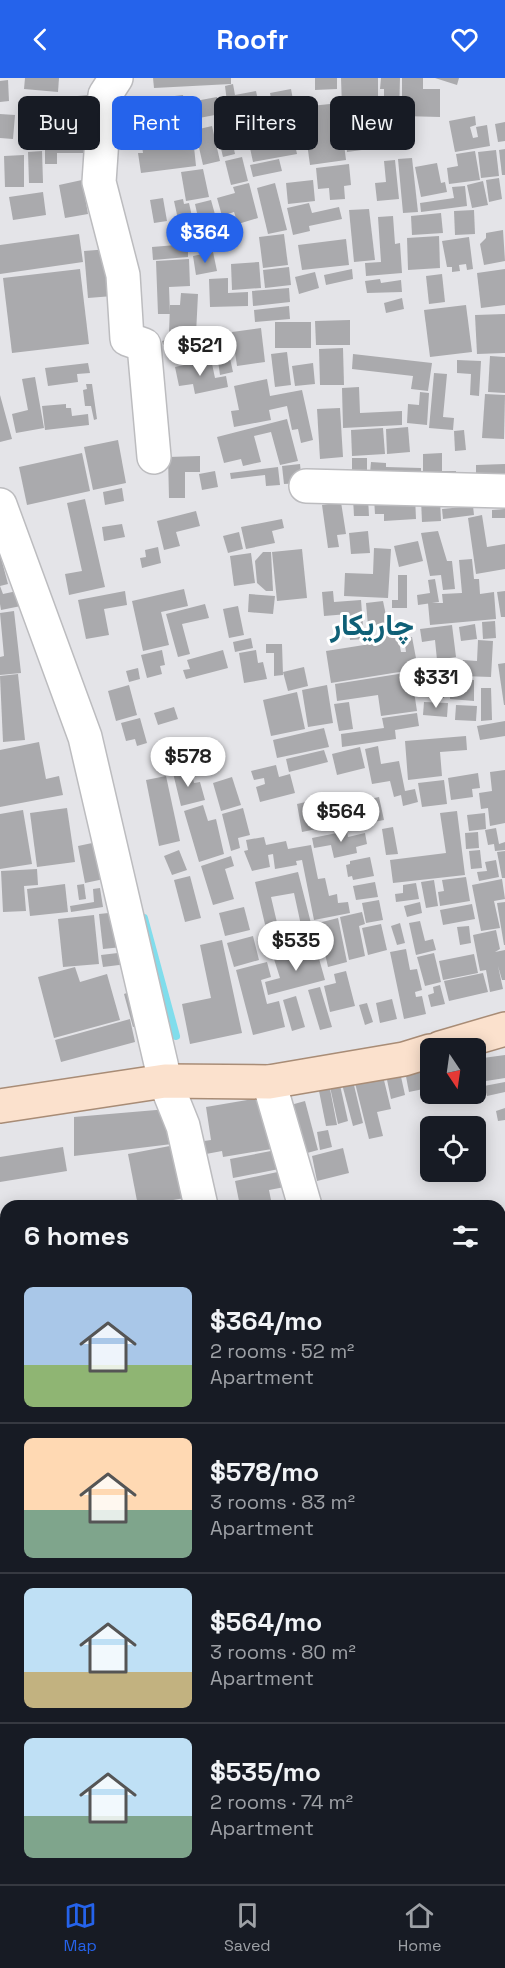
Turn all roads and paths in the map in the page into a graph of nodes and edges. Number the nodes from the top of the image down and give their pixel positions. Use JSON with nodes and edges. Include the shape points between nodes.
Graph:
{"nodes":[{"id":1,"x":116,"y":78,"type":"edge"},
{"id":2,"x":154,"y":457,"type":"dead end"},
{"id":3,"x":306,"y":486,"type":"dead end"},
{"id":4,"x":505,"y":491,"type":"edge"},
{"id":5,"x":0,"y":505,"type":"edge"},
{"id":6,"x":505,"y":1029,"type":"edge"},
{"id":7,"x":474,"y":1038,"type":"edge"},
{"id":8,"x":420,"y":1054,"type":"edge"},
{"id":9,"x":165,"y":1081,"type":"junction"},
{"id":10,"x":269,"y":1082,"type":"junction"},
{"id":11,"x":0,"y":1106,"type":"edge"},
{"id":12,"x":200,"y":1200,"type":"edge"},
{"id":13,"x":303,"y":1200,"type":"edge"}],
"edges":[{"from":1,"to":2,"type":"street","via":[[105,95],[99,182],[123,275],[127,339],[144,345]]},
{"from":3,"to":4,"type":"street"},
{"from":5,"to":9,"type":"street","via":[[85,737]]},
{"from":6,"to":7,"type":"main road"},
{"from":8,"to":10,"type":"main road"},
{"from":9,"to":10,"type":"main road"},
{"from":9,"to":11,"type":"main road"},
{"from":9,"to":12,"type":"street","via":[[183,1126]]},
{"from":10,"to":13,"type":"street"}]}
